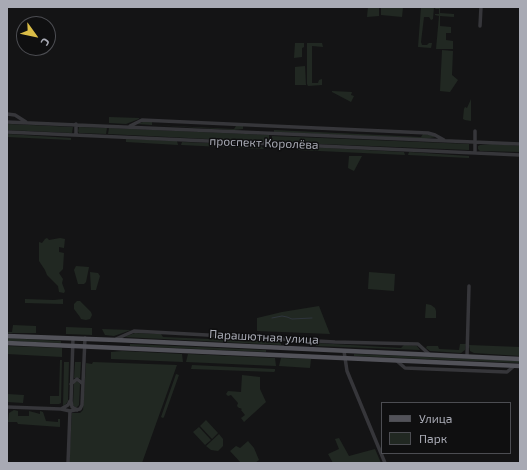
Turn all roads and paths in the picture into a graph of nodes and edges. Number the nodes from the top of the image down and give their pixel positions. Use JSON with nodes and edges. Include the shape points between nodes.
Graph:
{"nodes":[{"id":1,"x":482,"y":7,"type":"edge"},
{"id":2,"x":480,"y":26,"type":"dead end"},
{"id":3,"x":7,"y":114,"type":"edge"},
{"id":4,"x":7,"y":122,"type":"edge"},
{"id":5,"x":27,"y":122,"type":"junction"},
{"id":6,"x":76,"y":124,"type":"junction"},
{"id":7,"x":129,"y":126,"type":"junction"},
{"id":8,"x":475,"y":131,"type":"dead end"},
{"id":9,"x":7,"y":132,"type":"edge"},
{"id":10,"x":76,"y":135,"type":"junction"},
{"id":11,"x":445,"y":141,"type":"junction"},
{"id":12,"x":475,"y":142,"type":"junction"},
{"id":13,"x":520,"y":144,"type":"edge"},
{"id":14,"x":475,"y":153,"type":"junction"},
{"id":15,"x":520,"y":155,"type":"edge"},
{"id":16,"x":469,"y":286,"type":"dead end"},
{"id":17,"x":7,"y":336,"type":"edge"},
{"id":18,"x":73,"y":338,"type":"junction"},
{"id":19,"x":85,"y":338,"type":"junction"},
{"id":20,"x":116,"y":340,"type":"junction"},
{"id":21,"x":129,"y":341,"type":"junction"},
{"id":22,"x":7,"y":343,"type":"edge"},
{"id":23,"x":73,"y":346,"type":"junction"},
{"id":24,"x":84,"y":347,"type":"junction"},
{"id":25,"x":268,"y":347,"type":"junction"},
{"id":26,"x":128,"y":348,"type":"junction"},
{"id":27,"x":344,"y":350,"type":"junction"},
{"id":28,"x":429,"y":354,"type":"junction"},
{"id":29,"x":268,"y":355,"type":"junction"},
{"id":30,"x":467,"y":356,"type":"junction"},
{"id":31,"x":344,"y":358,"type":"junction"},
{"id":32,"x":520,"y":358,"type":"edge"},
{"id":33,"x":520,"y":366,"type":"edge"},
{"id":34,"x":71,"y":384,"type":"junction"},
{"id":35,"x":83,"y":384,"type":"junction"},
{"id":36,"x":70,"y":401,"type":"junction"},
{"id":37,"x":7,"y":407,"type":"edge"},
{"id":38,"x":61,"y":409,"type":"junction"},
{"id":39,"x":78,"y":410,"type":"junction"},
{"id":40,"x":70,"y":411,"type":"junction"},
{"id":41,"x":381,"y":453,"type":"edge"},
{"id":42,"x":68,"y":463,"type":"edge"}],
"edges":[{"from":1,"to":2,"type":"street"},
{"from":3,"to":5,"type":"street","via":[[15,115]]},
{"from":4,"to":5,"type":"street","name":"проспект Королёва"},
{"from":5,"to":6,"type":"street","name":"проспект Королёва"},
{"from":6,"to":7,"type":"street","name":"проспект Королёва"},
{"from":6,"to":10,"type":"street"},
{"from":7,"to":11,"type":"street","name":"проспект Королёва"},
{"from":7,"to":11,"type":"street","via":[[142,120],[432,133]]},
{"from":8,"to":12,"type":"street"},
{"from":9,"to":10,"type":"street","name":"проспект Королёва"},
{"from":10,"to":14,"type":"street","name":"проспект Королёва"},
{"from":11,"to":12,"type":"street","name":"проспект Королёва"},
{"from":12,"to":13,"type":"street","name":"проспект Королёва"},
{"from":12,"to":14,"type":"street"},
{"from":14,"to":15,"type":"street","name":"проспект Королёва"},
{"from":16,"to":30,"type":"street"},
{"from":17,"to":18,"type":"main road","name":"Парашютная улица"},
{"from":18,"to":19,"type":"main road","name":"Парашютная улица"},
{"from":18,"to":23,"type":"street"},
{"from":19,"to":20,"type":"main road","name":"Парашютная улица"},
{"from":19,"to":24,"type":"street"},
{"from":20,"to":21,"type":"main road","name":"Парашютная улица"},
{"from":20,"to":28,"type":"street","via":[[134,331],[418,344]]},
{"from":21,"to":25,"type":"main road","name":"Парашютная улица"},
{"from":21,"to":26,"type":"main road","via":[[126,345]]},
{"from":22,"to":23,"type":"main road","name":"Парашютная улица"},
{"from":23,"to":24,"type":"main road","name":"Парашютная улица"},
{"from":23,"to":34,"type":"street"},
{"from":24,"to":26,"type":"main road","name":"Парашютная улица"},
{"from":24,"to":35,"type":"street"},
{"from":25,"to":27,"type":"main road","name":"Парашютная улица"},
{"from":25,"to":29,"type":"main road","via":[[271,351]]},
{"from":26,"to":29,"type":"main road","name":"Парашютная улица"},
{"from":27,"to":28,"type":"main road","name":"Парашютная улица"},
{"from":27,"to":31,"type":"street"},
{"from":28,"to":30,"type":"main road","name":"Парашютная улица"},
{"from":29,"to":31,"type":"main road","name":"Парашютная улица"},
{"from":30,"to":32,"type":"main road","name":"Парашютная улица"},
{"from":31,"to":33,"type":"main road","name":"Парашютная улица"},
{"from":31,"to":41,"type":"street"},
{"from":34,"to":35,"type":"street","via":[[77,379]]},
{"from":34,"to":36,"type":"street"},
{"from":35,"to":39,"type":"street","via":[[82,405]]},
{"from":36,"to":38,"type":"street"},
{"from":36,"to":39,"type":"street","via":[[72,407]]},
{"from":37,"to":38,"type":"street"},
{"from":38,"to":40,"type":"street"},
{"from":39,"to":40,"type":"street"},
{"from":40,"to":42,"type":"street"}]}
